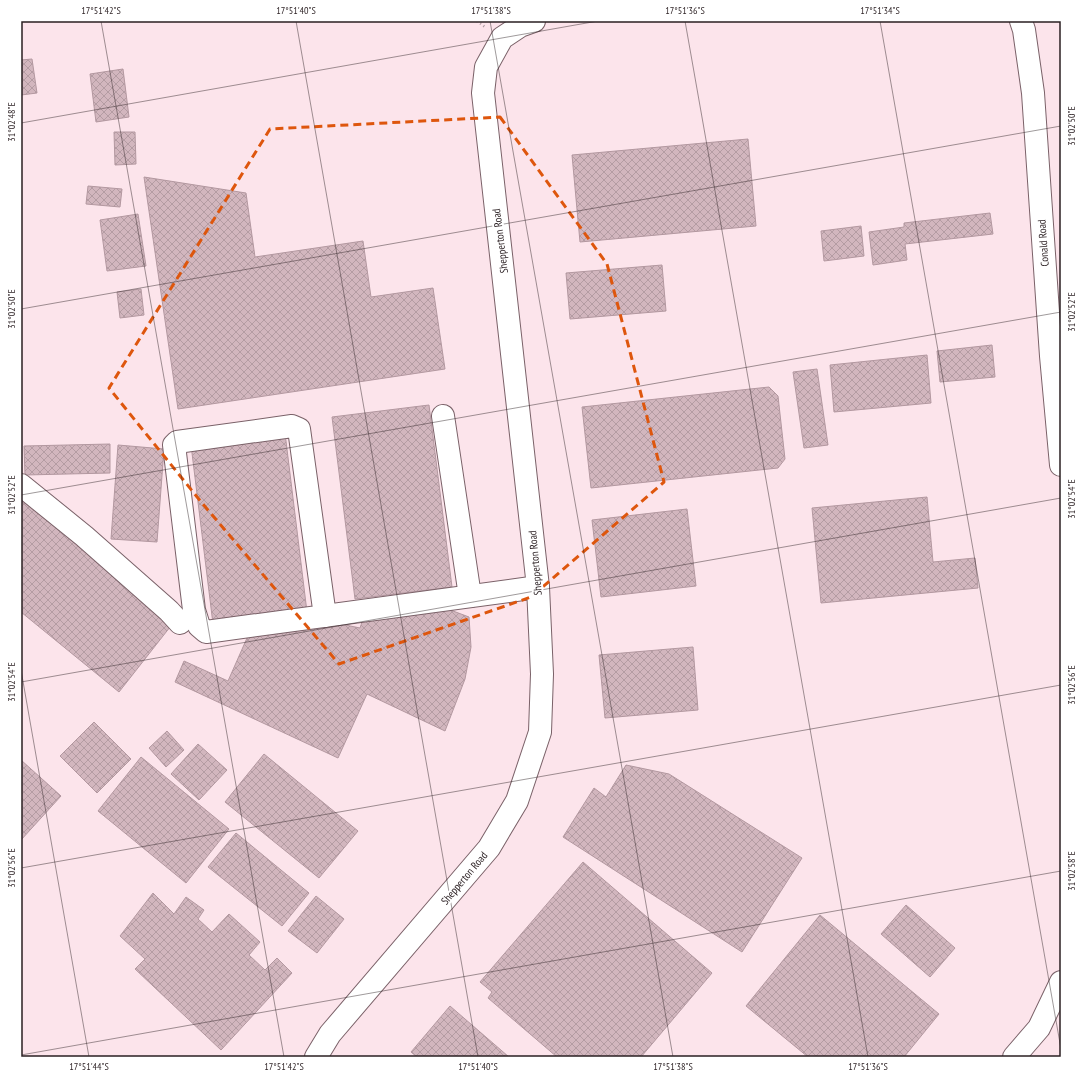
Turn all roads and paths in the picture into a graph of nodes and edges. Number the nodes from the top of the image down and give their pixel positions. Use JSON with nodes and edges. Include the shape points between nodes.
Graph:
{"nodes":[{"id":1,"x":534,"y":21,"type":"edge"},
{"id":2,"x":1021,"y":21,"type":"edge"},
{"id":3,"x":1053,"y":283,"type":"edge"},
{"id":4,"x":443,"y":416,"type":"dead end"},
{"id":5,"x":1061,"y":465,"type":"edge"},
{"id":6,"x":21,"y":485,"type":"edge"},
{"id":7,"x":538,"y":587,"type":"junction"},
{"id":8,"x":470,"y":596,"type":"junction"},
{"id":9,"x":325,"y":616,"type":"junction"},
{"id":10,"x":180,"y":623,"type":"dead end"},
{"id":11,"x":1061,"y":982,"type":"edge"},
{"id":12,"x":316,"y":1057,"type":"edge"},
{"id":13,"x":1014,"y":1057,"type":"edge"}],
"edges":[{"from":1,"to":7,"type":"street","name":"Shepperton Road","via":[[520,26],[502,38],[486,67],[483,93]]},
{"from":2,"to":3,"type":"street","name":"Conald Road","via":[[1033,93]]},
{"from":3,"to":5,"type":"street","name":"Conald Road"},
{"from":4,"to":8,"type":"street"},
{"from":6,"to":10,"type":"street","via":[[84,536]]},
{"from":7,"to":8,"type":"street"},
{"from":7,"to":12,"type":"street","name":"Shepperton Road","via":[[542,674],[540,732],[518,801],[489,848],[330,1034]]},
{"from":8,"to":9,"type":"street"},
{"from":9,"to":9,"type":"street","via":[[206,632],[199,626],[194,610],[174,445],[177,442],[292,426],[299,429]]},
{"from":11,"to":13,"type":"street","via":[[1039,1028]]}]}
